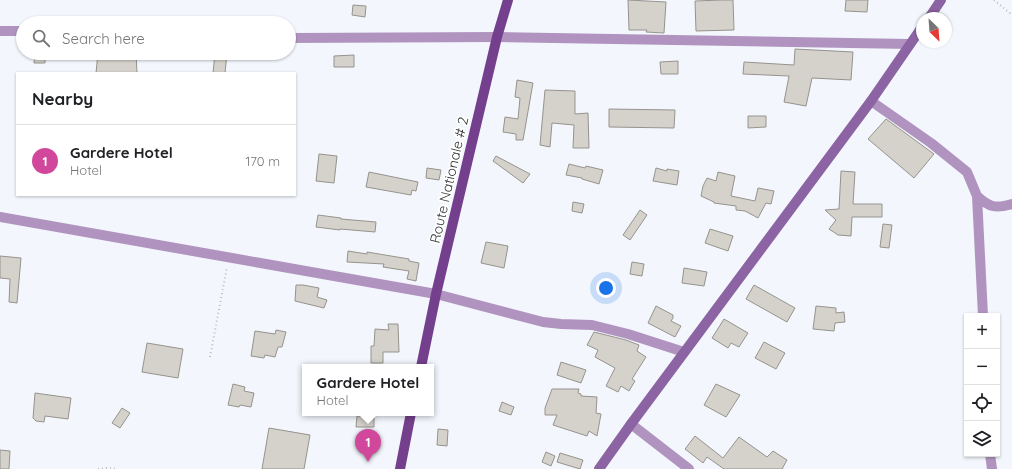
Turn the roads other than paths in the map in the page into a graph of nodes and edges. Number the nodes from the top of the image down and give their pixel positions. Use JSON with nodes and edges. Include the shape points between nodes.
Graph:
{"nodes":[{"id":1,"x":508,"y":0,"type":"edge"},
{"id":2,"x":941,"y":0,"type":"edge"},
{"id":3,"x":932,"y":12,"type":"edge"},
{"id":4,"x":0,"y":31,"type":"edge"},
{"id":5,"x":16,"y":31,"type":"edge"},
{"id":6,"x":916,"y":36,"type":"edge"},
{"id":7,"x":497,"y":37,"type":"junction"},
{"id":8,"x":296,"y":38,"type":"edge"},
{"id":9,"x":910,"y":44,"type":"junction"},
{"id":10,"x":871,"y":101,"type":"junction"},
{"id":11,"x":977,"y":196,"type":"junction"},
{"id":12,"x":1012,"y":204,"type":"edge"},
{"id":13,"x":0,"y":217,"type":"edge"},
{"id":14,"x":436,"y":294,"type":"junction"},
{"id":15,"x":984,"y":313,"type":"edge"},
{"id":16,"x":684,"y":352,"type":"junction"},
{"id":17,"x":422,"y":364,"type":"edge"},
{"id":18,"x":410,"y":416,"type":"edge"},
{"id":19,"x":631,"y":424,"type":"junction"},
{"id":20,"x":990,"y":457,"type":"edge"},
{"id":21,"x":400,"y":469,"type":"edge"},
{"id":22,"x":599,"y":469,"type":"edge"},
{"id":23,"x":689,"y":469,"type":"edge"},
{"id":24,"x":992,"y":469,"type":"edge"}],
"edges":[{"from":1,"to":7,"type":"main road","name":"Route Nationale # 2"},
{"from":2,"to":3,"type":"main road"},
{"from":4,"to":5,"type":"street"},
{"from":6,"to":9,"type":"main road"},
{"from":7,"to":8,"type":"street"},
{"from":7,"to":9,"type":"street"},
{"from":7,"to":14,"type":"main road","name":"Route Nationale # 2"},
{"from":9,"to":10,"type":"main road"},
{"from":10,"to":11,"type":"street","via":[[967,172]]},
{"from":10,"to":16,"type":"main road"},
{"from":11,"to":12,"type":"street","via":[[993,206]]},
{"from":11,"to":15,"type":"street"},
{"from":13,"to":14,"type":"street"},
{"from":14,"to":16,"type":"street","via":[[543,322],[592,325]]},
{"from":14,"to":17,"type":"main road","name":"Route Nationale # 2"},
{"from":16,"to":19,"type":"main road"},
{"from":18,"to":21,"type":"main road"},
{"from":19,"to":22,"type":"main road"},
{"from":19,"to":23,"type":"street"},
{"from":20,"to":24,"type":"street"}]}
